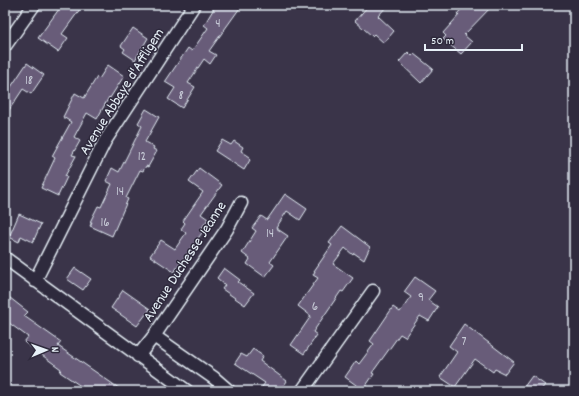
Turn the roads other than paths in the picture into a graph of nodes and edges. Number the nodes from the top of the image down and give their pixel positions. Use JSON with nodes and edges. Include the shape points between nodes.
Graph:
{"nodes":[{"id":1,"x":34,"y":5,"type":"edge"},
{"id":2,"x":194,"y":5,"type":"edge"},
{"id":3,"x":5,"y":46,"type":"edge"},
{"id":4,"x":241,"y":203,"type":"dead end"},
{"id":5,"x":5,"y":258,"type":"edge"},
{"id":6,"x":35,"y":281,"type":"junction"},
{"id":7,"x":373,"y":291,"type":"dead end"},
{"id":8,"x":154,"y":336,"type":"junction"},
{"id":9,"x":138,"y":356,"type":"junction"},
{"id":10,"x":187,"y":391,"type":"edge"},
{"id":11,"x":229,"y":391,"type":"edge"},
{"id":12,"x":302,"y":391,"type":"edge"}],
"edges":[{"from":1,"to":3,"type":"street"},
{"from":2,"to":6,"type":"street","name":"Avenue Abbaye d'Affligem","via":[[105,141]]},
{"from":4,"to":8,"type":"street","name":"Avenue Duchesse Jeanne","via":[[227,229]]},
{"from":5,"to":6,"type":"street"},
{"from":6,"to":9,"type":"street"},
{"from":7,"to":12,"type":"street"},
{"from":8,"to":9,"type":"street","name":"Avenue Duchesse Jeanne"},
{"from":8,"to":11,"type":"street"},
{"from":9,"to":10,"type":"street"}]}
